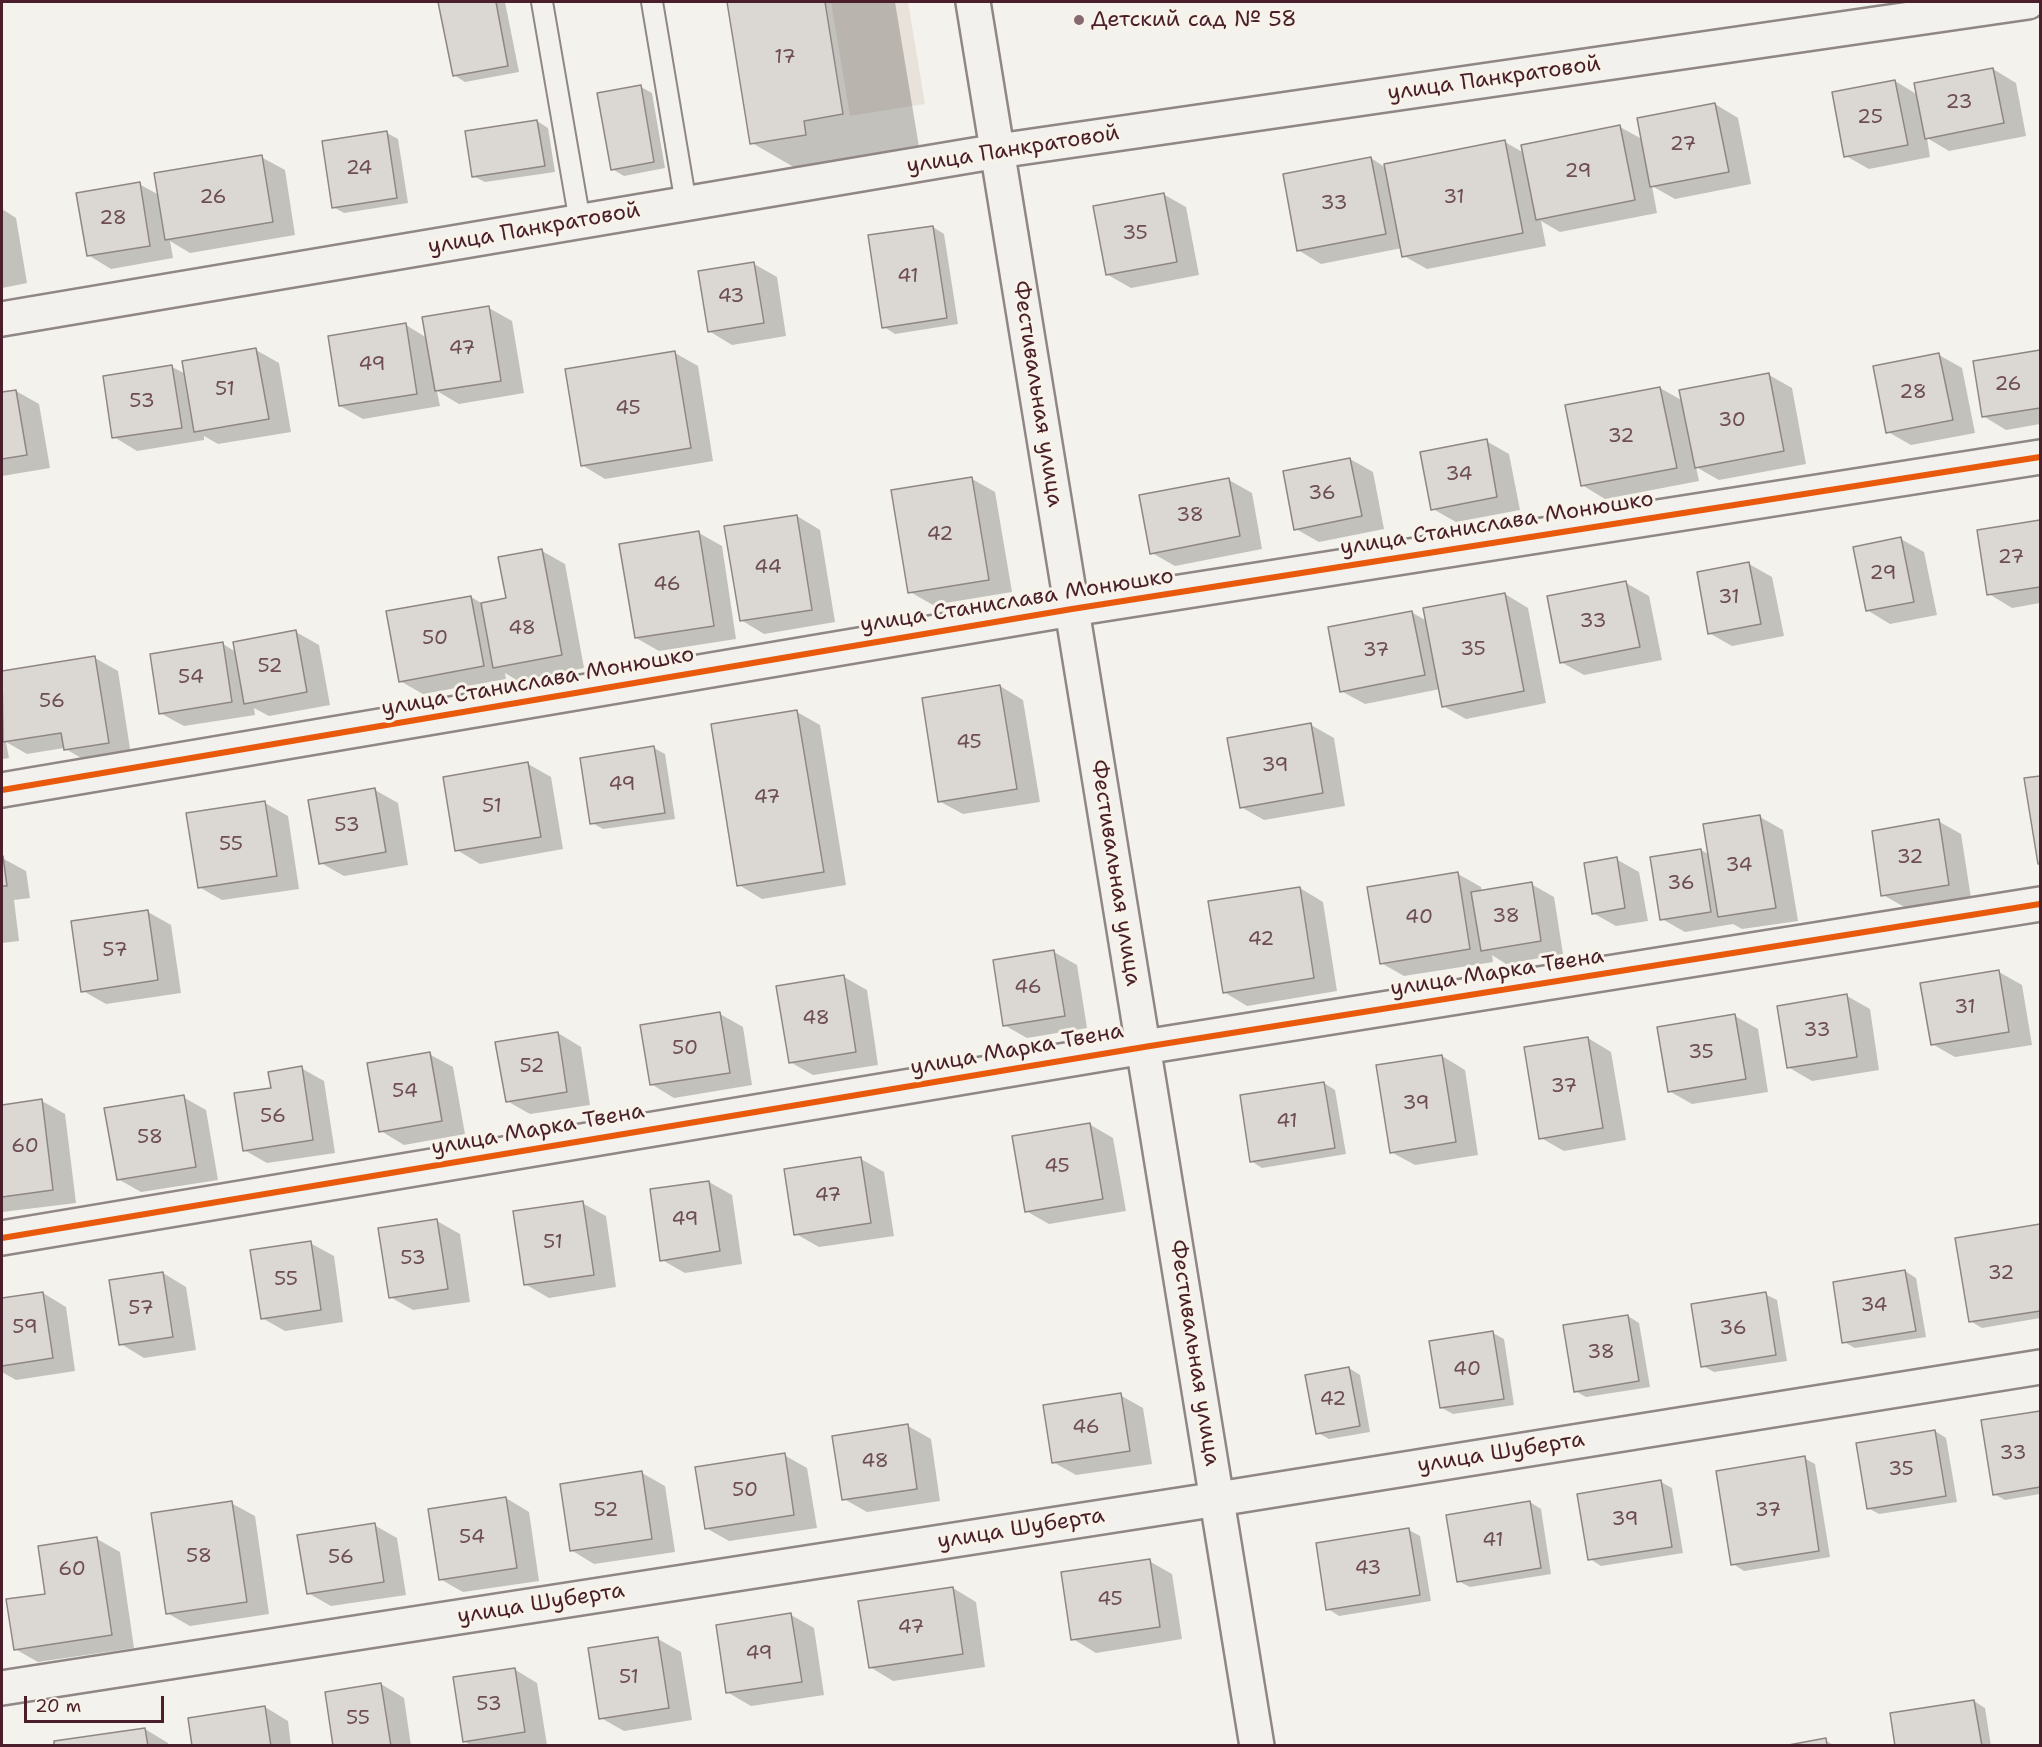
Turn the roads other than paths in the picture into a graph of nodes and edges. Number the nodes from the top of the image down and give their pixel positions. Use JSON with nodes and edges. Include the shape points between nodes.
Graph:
{"nodes":[{"id":1,"x":542,"y":2,"type":"edge"},
{"id":2,"x":652,"y":2,"type":"edge"},
{"id":3,"x":973,"y":2,"type":"edge"},
{"id":4,"x":2028,"y":2,"type":"edge"},
{"id":5,"x":998,"y":151,"type":"junction"},
{"id":6,"x":686,"y":204,"type":"junction"},
{"id":7,"x":580,"y":222,"type":"junction"},
{"id":8,"x":2,"y":319,"type":"edge"},
{"id":9,"x":2040,"y":457,"type":"edge"},
{"id":10,"x":1072,"y":609,"type":"junction"},
{"id":11,"x":2,"y":790,"type":"edge"},
{"id":12,"x":2040,"y":904,"type":"edge"},
{"id":13,"x":1144,"y":1047,"type":"junction"},
{"id":14,"x":2,"y":1238,"type":"edge"},
{"id":15,"x":2040,"y":1367,"type":"edge"},
{"id":16,"x":1218,"y":1498,"type":"junction"},
{"id":17,"x":2,"y":1688,"type":"edge"},
{"id":18,"x":1257,"y":1746,"type":"edge"}],
"edges":[{"from":1,"to":7,"type":"lane"},
{"from":2,"to":6,"type":"lane"},
{"from":3,"to":5,"type":"street","name":"Фестивальная улица"},
{"from":4,"to":5,"type":"street","name":"улица Панкратовой"},
{"from":5,"to":6,"type":"street","name":"улица Панкратовой"},
{"from":5,"to":10,"type":"street","name":"Фестивальная улица"},
{"from":6,"to":7,"type":"street","name":"улица Панкратовой"},
{"from":7,"to":8,"type":"street","name":"улица Панкратовой"},
{"from":9,"to":10,"type":"street","name":"улица Станислава Монюшко"},
{"from":10,"to":11,"type":"street","name":"улица Станислава Монюшко"},
{"from":10,"to":13,"type":"street","name":"Фестивальная улица"},
{"from":12,"to":13,"type":"street","name":"улица Марка Твена"},
{"from":13,"to":14,"type":"street","name":"улица Марка Твена"},
{"from":13,"to":16,"type":"street","name":"Фестивальная улица"},
{"from":15,"to":16,"type":"street","name":"улица Шуберта"},
{"from":16,"to":17,"type":"street","name":"улица Шуберта"},
{"from":16,"to":18,"type":"street","name":"Фестивальная улица"}]}
